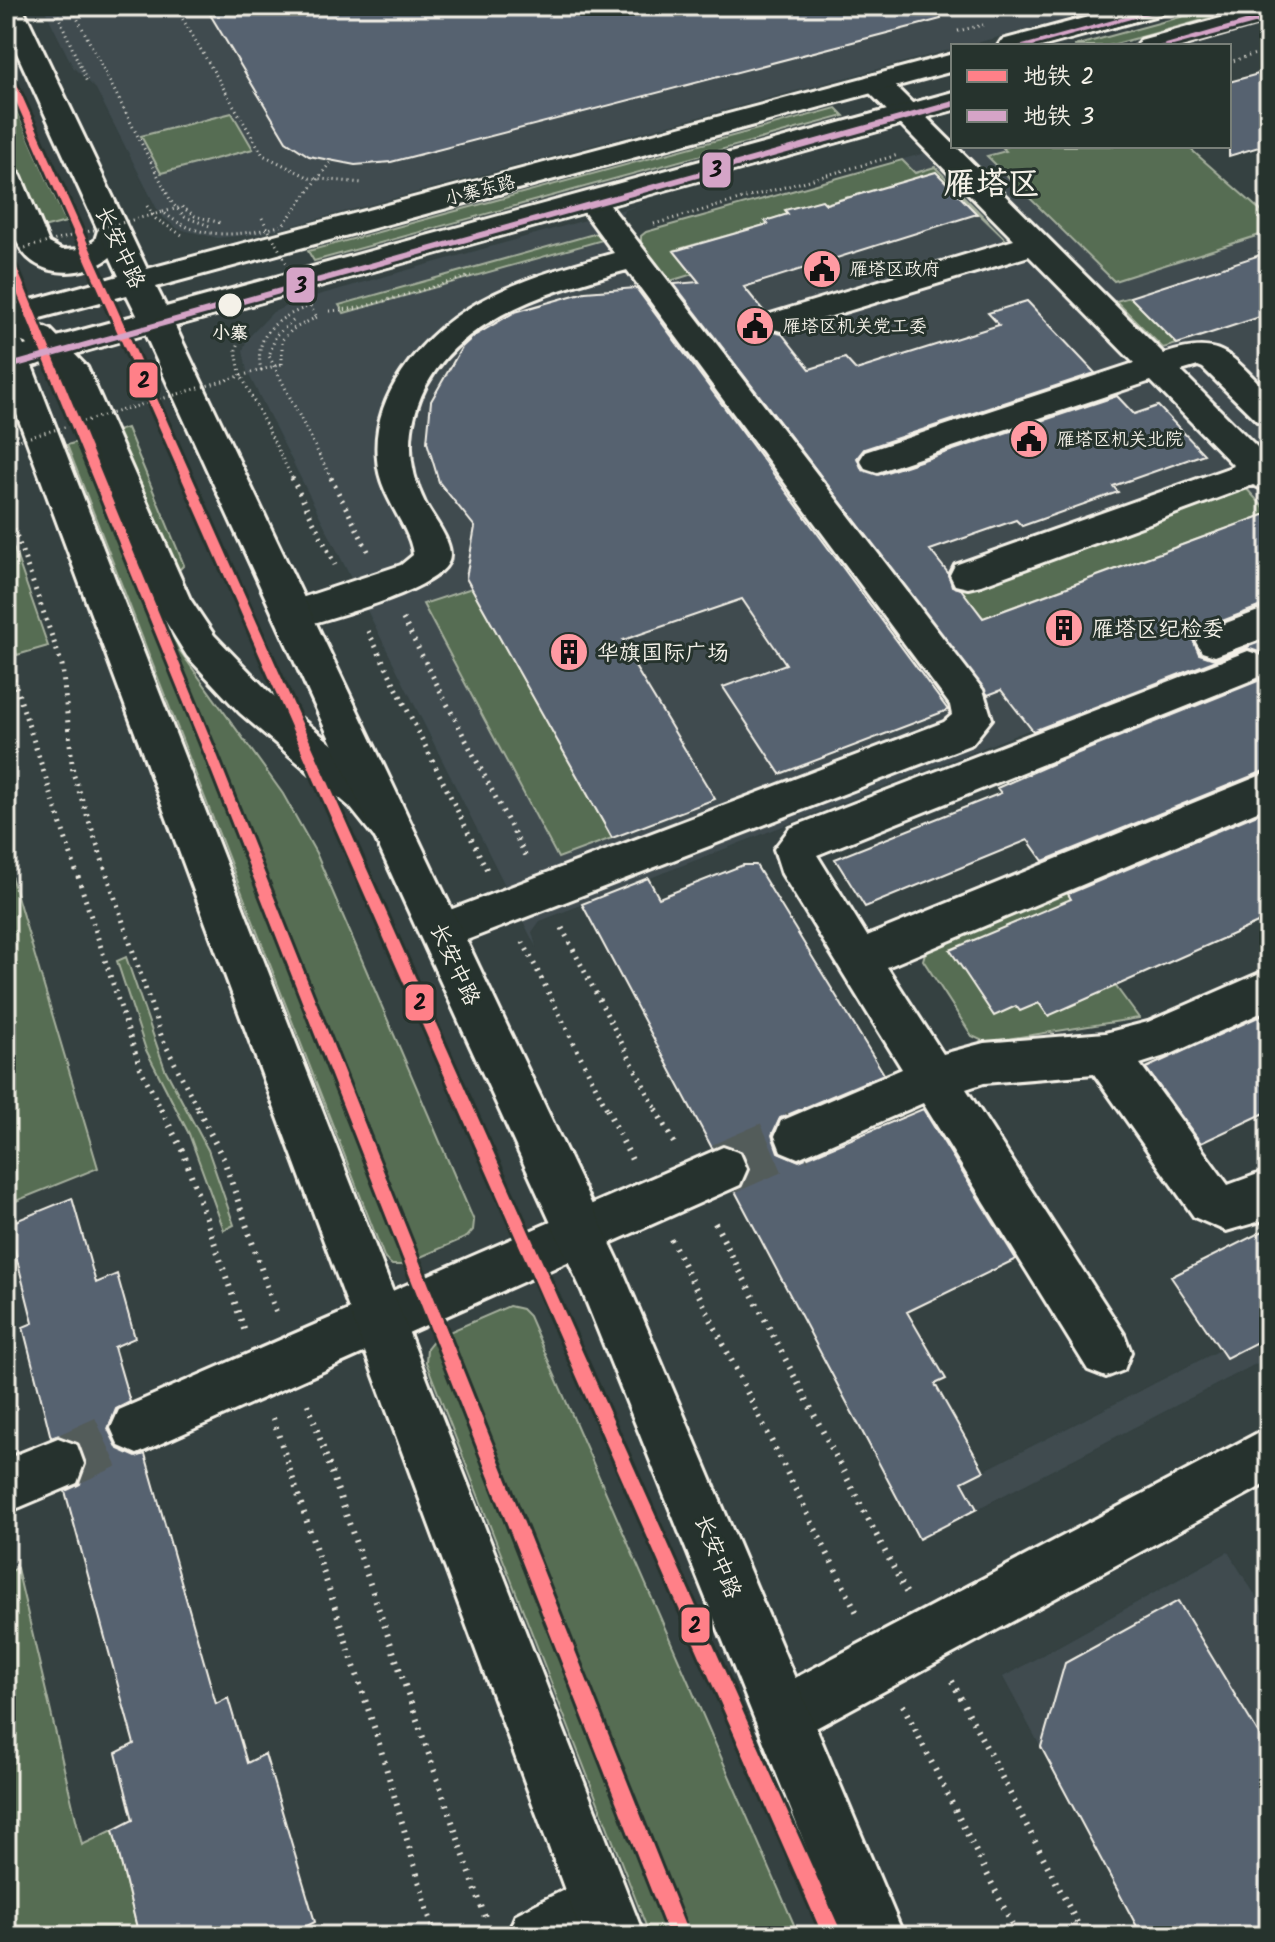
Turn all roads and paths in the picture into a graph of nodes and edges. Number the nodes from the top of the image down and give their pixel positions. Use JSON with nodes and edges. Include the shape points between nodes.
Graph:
{"nodes":[{"id":1,"x":9,"y":6,"type":"edge"},
{"id":2,"x":54,"y":6,"type":"edge"},
{"id":3,"x":82,"y":6,"type":"edge"},
{"id":4,"x":175,"y":6,"type":"edge"},
{"id":5,"x":72,"y":7,"type":"edge"},
{"id":6,"x":1143,"y":8,"type":"edge"},
{"id":7,"x":1269,"y":13,"type":"edge"},
{"id":8,"x":1019,"y":44,"type":"edge"},
{"id":9,"x":1157,"y":44,"type":"edge"},
{"id":10,"x":1269,"y":50,"type":"edge"},
{"id":11,"x":1231,"y":61,"type":"edge"},
{"id":12,"x":951,"y":63,"type":"edge"},
{"id":13,"x":876,"y":83,"type":"junction"},
{"id":14,"x":90,"y":90,"type":"dead end"},
{"id":15,"x":951,"y":102,"type":"edge"},
{"id":16,"x":907,"y":113,"type":"junction"},
{"id":17,"x":254,"y":143,"type":"dead end"},
{"id":18,"x":330,"y":163,"type":"dead end"},
{"id":19,"x":6,"y":176,"type":"edge"},
{"id":20,"x":143,"y":196,"type":"dead end"},
{"id":21,"x":591,"y":201,"type":"junction"},
{"id":22,"x":177,"y":210,"type":"dead end"},
{"id":23,"x":163,"y":212,"type":"junction"},
{"id":24,"x":257,"y":220,"type":"dead end"},
{"id":25,"x":224,"y":223,"type":"dead end"},
{"id":26,"x":112,"y":228,"type":"junction"},
{"id":27,"x":268,"y":229,"type":"junction"},
{"id":28,"x":293,"y":230,"type":"dead end"},
{"id":29,"x":186,"y":236,"type":"dead end"},
{"id":30,"x":257,"y":238,"type":"dead end"},
{"id":31,"x":1035,"y":244,"type":"junction"},
{"id":32,"x":6,"y":253,"type":"edge"},
{"id":33,"x":634,"y":258,"type":"junction"},
{"id":34,"x":147,"y":301,"type":"junction"},
{"id":35,"x":310,"y":306,"type":"junction"},
{"id":36,"x":309,"y":314,"type":"dead end"},
{"id":37,"x":781,"y":321,"type":"dead end"},
{"id":38,"x":276,"y":335,"type":"junction"},
{"id":39,"x":284,"y":337,"type":"junction"},
{"id":40,"x":15,"y":342,"type":"edge"},
{"id":41,"x":1157,"y":366,"type":"junction"},
{"id":42,"x":261,"y":370,"type":"junction"},
{"id":43,"x":1269,"y":413,"type":"edge"},
{"id":44,"x":6,"y":444,"type":"edge"},
{"id":45,"x":877,"y":460,"type":"dead end"},
{"id":46,"x":1264,"y":475,"type":"edge"},
{"id":47,"x":6,"y":506,"type":"edge"},
{"id":48,"x":968,"y":575,"type":"dead end"},
{"id":49,"x":385,"y":584,"type":"junction"},
{"id":50,"x":293,"y":615,"type":"junction"},
{"id":51,"x":1269,"y":621,"type":"edge"},
{"id":52,"x":6,"y":656,"type":"edge"},
{"id":53,"x":73,"y":773,"type":"dead end"},
{"id":54,"x":1269,"y":788,"type":"edge"},
{"id":55,"x":395,"y":833,"type":"junction"},
{"id":56,"x":544,"y":893,"type":"junction"},
{"id":57,"x":441,"y":932,"type":"junction"},
{"id":58,"x":859,"y":959,"type":"junction"},
{"id":59,"x":1269,"y":988,"type":"edge"},
{"id":60,"x":1105,"y":1053,"type":"junction"},
{"id":61,"x":933,"y":1077,"type":"junction"},
{"id":62,"x":798,"y":1136,"type":"tunnel mouth"},
{"id":63,"x":709,"y":1176,"type":"junction"},
{"id":64,"x":1269,"y":1193,"type":"edge"},
{"id":65,"x":580,"y":1232,"type":"junction"},
{"id":66,"x":379,"y":1321,"type":"junction"},
{"id":67,"x":1106,"y":1352,"type":"dead end"},
{"id":68,"x":259,"y":1375,"type":"junction"},
{"id":69,"x":137,"y":1428,"type":"tunnel mouth"},
{"id":70,"x":1269,"y":1453,"type":"edge"},
{"id":71,"x":58,"y":1464,"type":"tunnel mouth"},
{"id":72,"x":6,"y":1486,"type":"edge"},
{"id":73,"x":929,"y":1636,"type":"junction"},
{"id":74,"x":783,"y":1715,"type":"junction"},
{"id":75,"x":606,"y":1919,"type":"edge"},
{"id":76,"x":435,"y":1936,"type":"edge"},
{"id":77,"x":538,"y":1936,"type":"edge"},
{"id":78,"x":873,"y":1936,"type":"edge"},
{"id":79,"x":1084,"y":1936,"type":"edge"}],
"edges":[{"from":1,"to":26,"type":"main road","name":"长安中路"},
{"from":2,"to":14,"type":"path"},
{"from":3,"to":5,"type":"path"},
{"from":4,"to":17,"type":"path"},
{"from":5,"to":22,"type":"path"},
{"from":6,"to":8,"type":"main road"},
{"from":7,"to":9,"type":"main road"},
{"from":10,"to":11,"type":"path"},
{"from":12,"to":13,"type":"main road","name":"小寨东路"},
{"from":13,"to":16,"type":"main road"},
{"from":13,"to":34,"type":"main road","name":"小寨东路"},
{"from":15,"to":16,"type":"main road","name":"小寨东路"},
{"from":16,"to":21,"type":"main road","name":"小寨东路"},
{"from":16,"to":31,"type":"main road"},
{"from":18,"to":27,"type":"path","bridge":true,"via":[[283,225]]},
{"from":19,"to":26,"type":"main road","via":[[43,255],[68,261],[98,254],[108,246]]},
{"from":20,"to":29,"type":"path","via":[[156,219]]},
{"from":21,"to":33,"type":"main road"},
{"from":21,"to":34,"type":"main road","name":"小寨东路"},
{"from":23,"to":25,"type":"path","bridge":true,"via":[[182,207],[204,220]]},
{"from":23,"to":27,"type":"path","bridge":true,"via":[[206,234]]},
{"from":23,"to":32,"type":"path","bridge":true},
{"from":24,"to":27,"type":"path","bridge":true,"via":[[262,218]]},
{"from":26,"to":34,"type":"main road","name":"长安中路"},
{"from":27,"to":35,"type":"path","bridge":true},
{"from":28,"to":30,"type":"path"},
{"from":31,"to":37,"type":"main road"},
{"from":31,"to":41,"type":"main road"},
{"from":33,"to":49,"type":"main road","via":[[496,302],[455,329],[422,361],[402,399],[393,450],[398,481],[433,555],[419,573]]},
{"from":33,"to":56,"type":"main road","via":[[969,701],[972,719],[958,733]]},
{"from":34,"to":40,"type":"main road","name":"小寨东路"},
{"from":34,"to":40,"type":"main road","name":"小寨东路"},
{"from":34,"to":50,"type":"main road","name":"长安中路"},
{"from":35,"to":39,"type":"path","via":[[317,317]]},
{"from":35,"to":42,"type":"path","bridge":true,"via":[[282,317],[265,332],[256,350]]},
{"from":36,"to":38,"type":"path"},
{"from":38,"to":39,"type":"path"},
{"from":38,"to":49,"type":"path","via":[[269,349],[272,364]]},
{"from":39,"to":42,"type":"path","bridge":true,"via":[[278,349],[282,364]]},
{"from":40,"to":55,"type":"main road","via":[[83,388],[190,633],[240,690],[370,801]]},
{"from":40,"to":66,"type":"main road"},
{"from":41,"to":43,"type":"main road","via":[[1193,355],[1210,356]]},
{"from":41,"to":45,"type":"main road"},
{"from":41,"to":46,"type":"main road"},
{"from":42,"to":44,"type":"path","bridge":true},
{"from":46,"to":48,"type":"main road"},
{"from":47,"to":53,"type":"path","via":[[62,665]]},
{"from":49,"to":50,"type":"main road"},
{"from":49,"to":56,"type":"path"},
{"from":50,"to":55,"type":"main road","name":"长安中路"},
{"from":51,"to":58,"type":"main road","via":[[1232,654],[799,844],[797,862]]},
{"from":52,"to":68,"type":"path","via":[[140,1067],[184,1154]]},
{"from":54,"to":58,"type":"main road"},
{"from":55,"to":57,"type":"main road","name":"长安中路"},
{"from":56,"to":57,"type":"main road"},
{"from":56,"to":63,"type":"path"},
{"from":57,"to":65,"type":"main road","name":"长安中路"},
{"from":58,"to":61,"type":"main road"},
{"from":59,"to":60,"type":"main road","via":[[1155,1040]]},
{"from":60,"to":61,"type":"main road","via":[[984,1063]]},
{"from":60,"to":64,"type":"main road","via":[[1211,1201],[1236,1209]]},
{"from":61,"to":62,"type":"main road"},
{"from":61,"to":67,"type":"main road"},
{"from":63,"to":65,"type":"main road"},
{"from":63,"to":73,"type":"path"},
{"from":65,"to":66,"type":"main road"},
{"from":65,"to":74,"type":"main road","name":"长安中路"},
{"from":66,"to":68,"type":"main road"},
{"from":66,"to":75,"type":"main road"},
{"from":68,"to":69,"type":"main road"},
{"from":68,"to":76,"type":"path","via":[[376,1733]]},
{"from":70,"to":73,"type":"main road"},
{"from":71,"to":72,"type":"main road"},
{"from":73,"to":74,"type":"main road"},
{"from":73,"to":79,"type":"path"},
{"from":74,"to":78,"type":"main road","name":"长安中路"},
{"from":75,"to":77,"type":"main road"}]}
